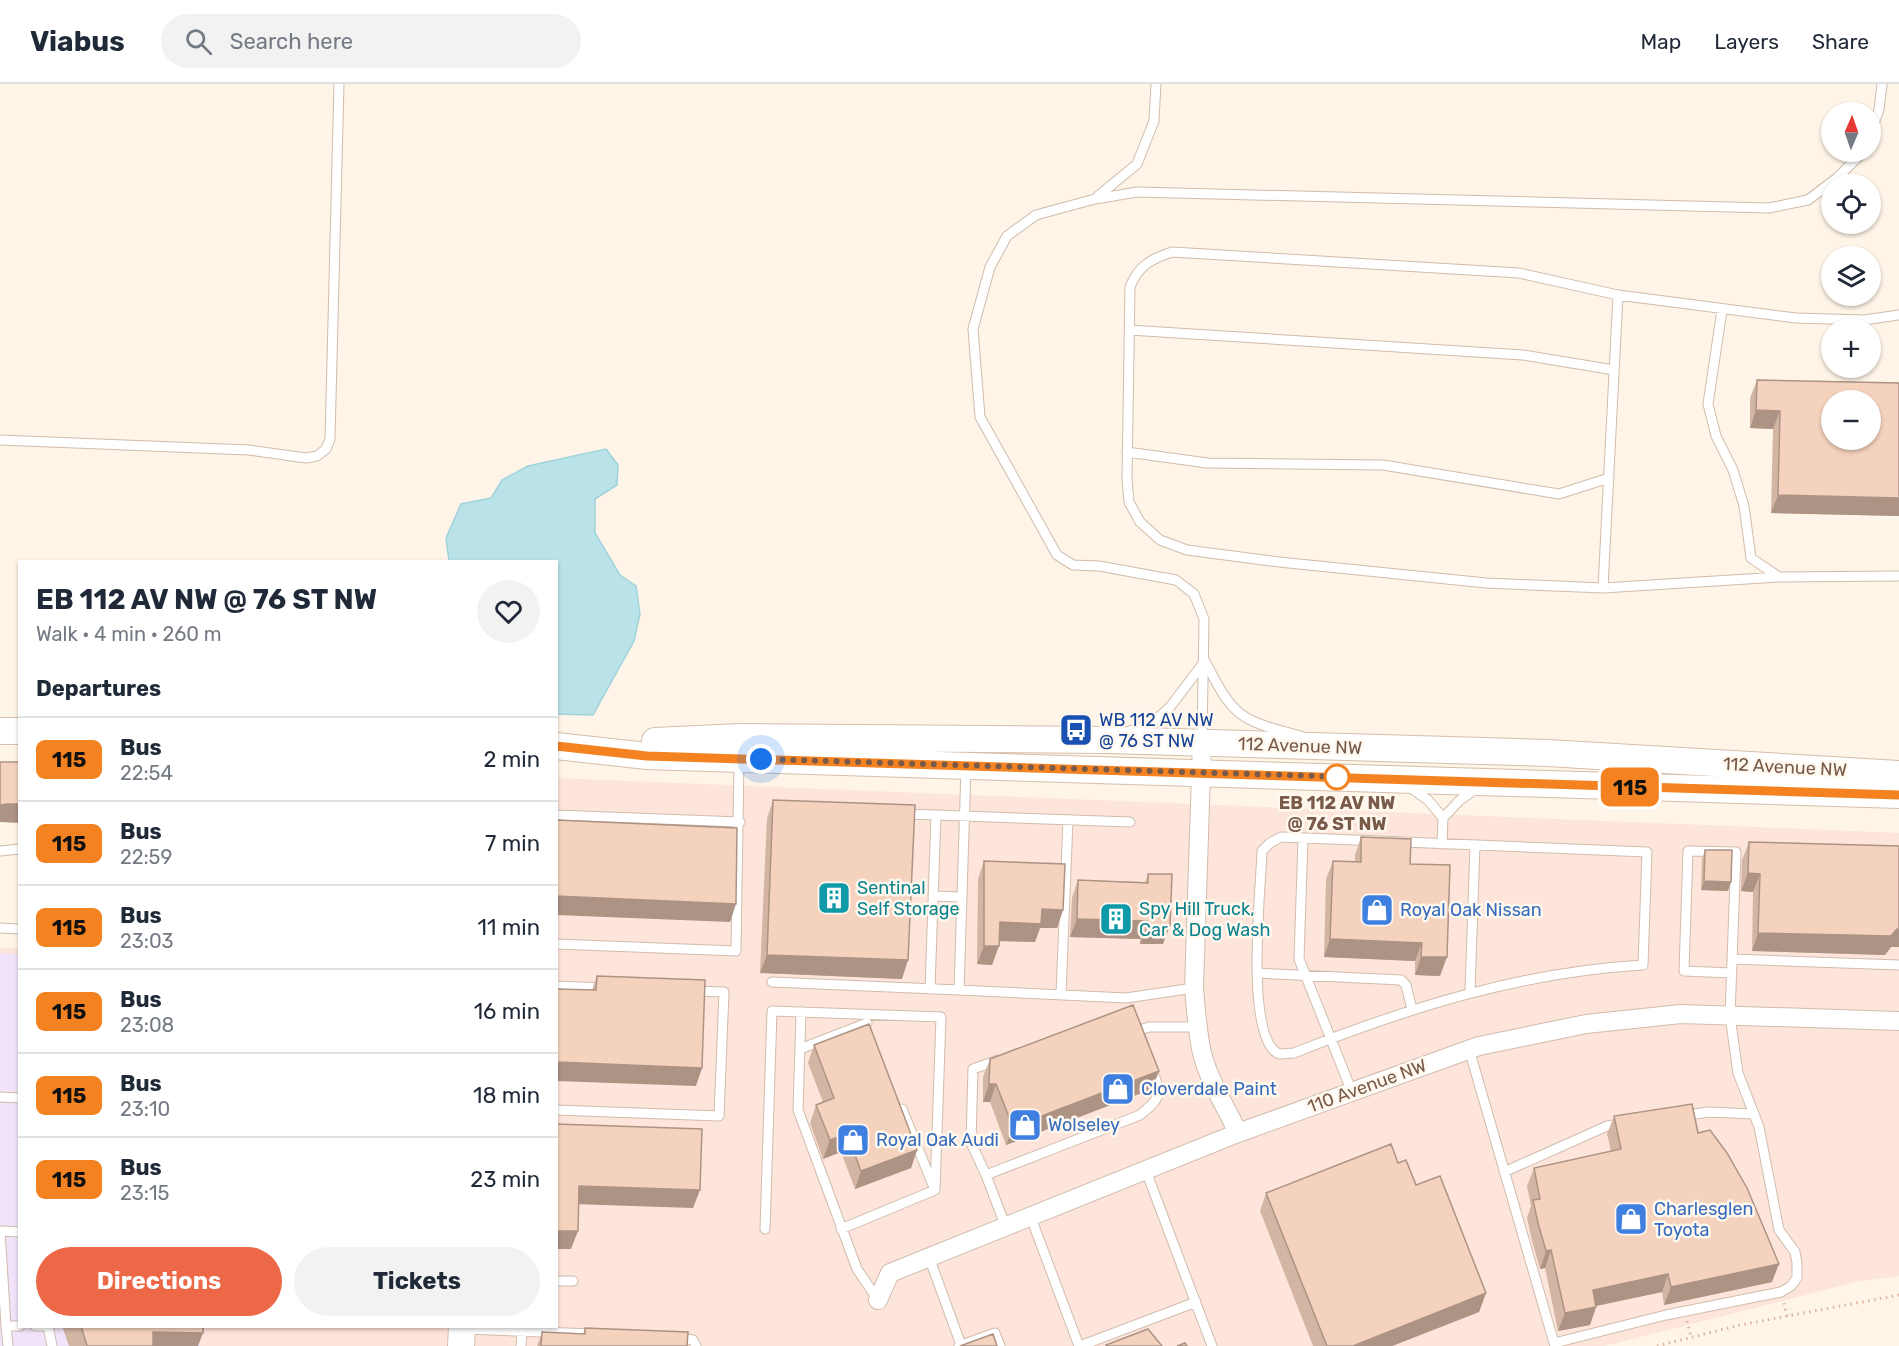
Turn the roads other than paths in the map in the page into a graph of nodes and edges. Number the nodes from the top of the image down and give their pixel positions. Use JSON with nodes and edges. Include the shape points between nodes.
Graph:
{"nodes":[{"id":1,"x":339,"y":84,"type":"edge"},
{"id":2,"x":1156,"y":84,"type":"edge"},
{"id":3,"x":1882,"y":84,"type":"edge"},
{"id":4,"x":1880,"y":102,"type":"edge"},
{"id":5,"x":1853,"y":162,"type":"edge"},
{"id":6,"x":1095,"y":199,"type":"junction"},
{"id":7,"x":1618,"y":295,"type":"junction"},
{"id":8,"x":1722,"y":310,"type":"junction"},
{"id":9,"x":1899,"y":315,"type":"edge"},
{"id":10,"x":1129,"y":330,"type":"junction"},
{"id":11,"x":1614,"y":370,"type":"junction"},
{"id":12,"x":0,"y":440,"type":"edge"},
{"id":13,"x":1127,"y":452,"type":"junction"},
{"id":14,"x":1609,"y":478,"type":"junction"},
{"id":15,"x":1899,"y":576,"type":"edge"},
{"id":16,"x":1779,"y":577,"type":"junction"},
{"id":17,"x":1603,"y":588,"type":"junction"},
{"id":18,"x":1205,"y":661,"type":"junction"},
{"id":19,"x":0,"y":731,"type":"edge"},
{"id":20,"x":18,"y":731,"type":"edge"},
{"id":21,"x":1108,"y":740,"type":"junction"},
{"id":22,"x":1202,"y":743,"type":"junction"},
{"id":23,"x":558,"y":745,"type":"edge"},
{"id":24,"x":558,"y":745,"type":"edge"},
{"id":25,"x":1347,"y":747,"type":"junction"},
{"id":26,"x":739,"y":759,"type":"junction"},
{"id":27,"x":966,"y":765,"type":"junction"},
{"id":28,"x":1201,"y":773,"type":"junction"},
{"id":29,"x":1899,"y":774,"type":"edge"},
{"id":30,"x":1396,"y":778,"type":"junction"},
{"id":31,"x":1484,"y":783,"type":"junction"},
{"id":32,"x":1899,"y":795,"type":"edge"},
{"id":33,"x":891,"y":813,"type":"edge"},
{"id":34,"x":558,"y":815,"type":"edge"},
{"id":35,"x":936,"y":815,"type":"junction"},
{"id":36,"x":964,"y":817,"type":"junction"},
{"id":37,"x":1443,"y":818,"type":"junction"},
{"id":38,"x":1068,"y":820,"type":"junction"},
{"id":39,"x":740,"y":822,"type":"junction"},
{"id":40,"x":1130,"y":822,"type":"dead end"},
{"id":41,"x":1303,"y":838,"type":"junction"},
{"id":42,"x":1442,"y":843,"type":"junction"},
{"id":43,"x":1475,"y":845,"type":"junction"},
{"id":44,"x":18,"y":849,"type":"edge"},
{"id":45,"x":0,"y":850,"type":"edge"},
{"id":46,"x":1736,"y":852,"type":"junction"},
{"id":47,"x":1748,"y":853,"type":"edge"},
{"id":48,"x":933,"y":896,"type":"junction"},
{"id":49,"x":962,"y":897,"type":"junction"},
{"id":50,"x":0,"y":928,"type":"edge"},
{"id":51,"x":18,"y":929,"type":"edge"},
{"id":52,"x":558,"y":944,"type":"edge"},
{"id":53,"x":1732,"y":959,"type":"junction"},
{"id":54,"x":1899,"y":965,"type":"edge"},
{"id":55,"x":1257,"y":973,"type":"junction"},
{"id":56,"x":1732,"y":973,"type":"junction"},
{"id":57,"x":1306,"y":975,"type":"junction"},
{"id":58,"x":772,"y":982,"type":"dead end"},
{"id":59,"x":558,"y":986,"type":"edge"},
{"id":60,"x":616,"y":988,"type":"edge"},
{"id":61,"x":1194,"y":988,"type":"junction"},
{"id":62,"x":930,"y":989,"type":"junction"},
{"id":63,"x":959,"y":990,"type":"junction"},
{"id":64,"x":688,"y":991,"type":"edge"},
{"id":65,"x":1470,"y":991,"type":"junction"},
{"id":66,"x":1061,"y":994,"type":"junction"},
{"id":67,"x":1129,"y":1005,"type":"junction"},
{"id":68,"x":1412,"y":1010,"type":"junction"},
{"id":69,"x":801,"y":1012,"type":"junction"},
{"id":70,"x":1730,"y":1016,"type":"junction"},
{"id":71,"x":1899,"y":1021,"type":"edge"},
{"id":72,"x":867,"y":1023,"type":"junction"},
{"id":73,"x":1197,"y":1027,"type":"junction"},
{"id":74,"x":1137,"y":1031,"type":"junction"},
{"id":75,"x":1331,"y":1038,"type":"junction"},
{"id":76,"x":1141,"y":1041,"type":"edge"},
{"id":77,"x":800,"y":1049,"type":"junction"},
{"id":78,"x":1469,"y":1049,"type":"junction"},
{"id":79,"x":1007,"y":1057,"type":"edge"},
{"id":80,"x":1149,"y":1062,"type":"edge"},
{"id":81,"x":1352,"y":1092,"type":"junction"},
{"id":82,"x":0,"y":1097,"type":"edge"},
{"id":83,"x":18,"y":1098,"type":"edge"},
{"id":84,"x":898,"y":1101,"type":"edge"},
{"id":85,"x":558,"y":1110,"type":"edge"},
{"id":86,"x":1754,"y":1114,"type":"junction"},
{"id":87,"x":1675,"y":1117,"type":"edge"},
{"id":88,"x":1630,"y":1123,"type":"edge"},
{"id":89,"x":1238,"y":1134,"type":"junction"},
{"id":90,"x":1146,"y":1171,"type":"junction"},
{"id":91,"x":1504,"y":1172,"type":"junction"},
{"id":92,"x":986,"y":1175,"type":"junction"},
{"id":93,"x":935,"y":1190,"type":"junction"},
{"id":94,"x":1030,"y":1215,"type":"junction"},
{"id":95,"x":1005,"y":1225,"type":"junction"},
{"id":96,"x":765,"y":1229,"type":"dead end"},
{"id":97,"x":841,"y":1229,"type":"junction"},
{"id":98,"x":0,"y":1231,"type":"edge"},
{"id":99,"x":18,"y":1232,"type":"edge"},
{"id":100,"x":929,"y":1257,"type":"junction"},
{"id":101,"x":558,"y":1281,"type":"edge"},
{"id":102,"x":573,"y":1281,"type":"dead end"},
{"id":103,"x":878,"y":1300,"type":"joint"},
{"id":104,"x":1196,"y":1302,"type":"junction"},
{"id":105,"x":6,"y":1326,"type":"junction"},
{"id":106,"x":18,"y":1326,"type":"edge"},
{"id":107,"x":48,"y":1328,"type":"edge"},
{"id":108,"x":522,"y":1331,"type":"junction"},
{"id":109,"x":461,"y":1334,"type":"edge"},
{"id":110,"x":605,"y":1334,"type":"edge"},
{"id":111,"x":664,"y":1337,"type":"edge"},
{"id":112,"x":8,"y":1346,"type":"edge"},
{"id":113,"x":52,"y":1346,"type":"edge"},
{"id":114,"x":521,"y":1346,"type":"edge"},
{"id":115,"x":696,"y":1346,"type":"edge"},
{"id":116,"x":960,"y":1346,"type":"edge"},
{"id":117,"x":1000,"y":1346,"type":"edge"},
{"id":118,"x":1080,"y":1346,"type":"edge"},
{"id":119,"x":1212,"y":1346,"type":"edge"}],
"edges":[{"from":1,"to":12,"type":"lane","via":[[330,439],[326,449],[306,458],[249,450]]},
{"from":2,"to":6,"type":"lane","via":[[1154,121],[1137,164]]},
{"from":3,"to":4,"type":"lane"},
{"from":5,"to":6,"type":"lane","via":[[1808,200],[1769,208],[1137,192]]},
{"from":6,"to":18,"type":"lane","via":[[1036,214],[1007,236],[990,267],[973,329],[980,417],[1057,555],[1074,565],[1176,580],[1194,594],[1204,620]]},
{"from":7,"to":8,"type":"lane"},
{"from":7,"to":10,"type":"lane","via":[[1519,273],[1172,252],[1152,259],[1136,271],[1130,287]]},
{"from":7,"to":11,"type":"lane"},
{"from":8,"to":9,"type":"lane","via":[[1864,320]]},
{"from":8,"to":16,"type":"lane","via":[[1708,404],[1716,436],[1733,470],[1744,507],[1751,558]]},
{"from":10,"to":11,"type":"lane","via":[[1523,355]]},
{"from":10,"to":13,"type":"lane"},
{"from":11,"to":14,"type":"lane"},
{"from":13,"to":14,"type":"lane","via":[[1206,463],[1383,465],[1558,494]]},
{"from":13,"to":17,"type":"lane","via":[[1129,502],[1140,522],[1160,540],[1187,550],[1486,584]]},
{"from":14,"to":17,"type":"lane"},
{"from":15,"to":16,"type":"lane"},
{"from":16,"to":17,"type":"lane"},
{"from":18,"to":21,"type":"lane","via":[[1170,707],[1152,723]]},
{"from":18,"to":22,"type":"lane"},
{"from":18,"to":25,"type":"lane","via":[[1224,699],[1241,717]]},
{"from":19,"to":20,"type":"street"},
{"from":21,"to":22,"type":"street","name":"112 Avenue NW"},
{"from":21,"to":23,"type":"street","name":"112 Avenue NW","via":[[740,737]]},
{"from":22,"to":25,"type":"street","name":"112 Avenue NW"},
{"from":22,"to":28,"type":"street"},
{"from":24,"to":26,"type":"street","name":"112 Avenue NW","via":[[647,756]]},
{"from":25,"to":29,"type":"street","name":"112 Avenue NW","via":[[1548,753]]},
{"from":26,"to":27,"type":"street","name":"112 Avenue NW"},
{"from":26,"to":39,"type":"lane"},
{"from":27,"to":28,"type":"street","name":"112 Avenue NW"},
{"from":27,"to":36,"type":"lane"},
{"from":28,"to":30,"type":"street","name":"112 Avenue NW"},
{"from":28,"to":61,"type":"street"},
{"from":30,"to":31,"type":"street","name":"112 Avenue NW"},
{"from":30,"to":37,"type":"lane","via":[[1428,800]]},
{"from":31,"to":32,"type":"street","name":"112 Avenue NW"},
{"from":31,"to":37,"type":"lane"},
{"from":33,"to":35,"type":"lane"},
{"from":34,"to":39,"type":"lane"},
{"from":35,"to":36,"type":"lane"},
{"from":35,"to":48,"type":"lane"},
{"from":36,"to":38,"type":"lane"},
{"from":36,"to":49,"type":"lane"},
{"from":37,"to":42,"type":"lane"},
{"from":38,"to":40,"type":"lane"},
{"from":38,"to":66,"type":"lane"},
{"from":39,"to":52,"type":"lane","via":[[736,951]]},
{"from":41,"to":42,"type":"lane"},
{"from":41,"to":55,"type":"lane","via":[[1281,837],[1262,851]]},
{"from":41,"to":57,"type":"lane","via":[[1299,959]]},
{"from":42,"to":43,"type":"lane"},
{"from":43,"to":65,"type":"lane"},
{"from":43,"to":65,"type":"lane","via":[[1647,852],[1643,965],[1590,968]]},
{"from":44,"to":45,"type":"lane"},
{"from":46,"to":47,"type":"lane"},
{"from":46,"to":53,"type":"lane"},
{"from":46,"to":56,"type":"lane","via":[[1689,851],[1684,971]]},
{"from":48,"to":49,"type":"lane"},
{"from":48,"to":62,"type":"lane"},
{"from":49,"to":63,"type":"lane"},
{"from":50,"to":51,"type":"lane"},
{"from":53,"to":54,"type":"lane"},
{"from":53,"to":56,"type":"lane"},
{"from":55,"to":57,"type":"lane"},
{"from":55,"to":75,"type":"lane","via":[[1262,1030],[1273,1051],[1286,1055]]},
{"from":56,"to":70,"type":"lane"},
{"from":57,"to":68,"type":"lane","via":[[1401,980]]},
{"from":57,"to":75,"type":"lane"},
{"from":58,"to":62,"type":"lane"},
{"from":59,"to":60,"type":"lane"},
{"from":61,"to":67,"type":"lane"},
{"from":61,"to":73,"type":"street"},
{"from":62,"to":63,"type":"lane"},
{"from":63,"to":66,"type":"lane"},
{"from":64,"to":85,"type":"lane","via":[[724,992],[719,1116]]},
{"from":65,"to":68,"type":"lane"},
{"from":66,"to":67,"type":"lane"},
{"from":67,"to":74,"type":"lane"},
{"from":68,"to":75,"type":"lane"},
{"from":69,"to":72,"type":"lane"},
{"from":69,"to":77,"type":"lane"},
{"from":69,"to":96,"type":"lane","via":[[772,1011]]},
{"from":70,"to":71,"type":"street","name":"110 Avenue NW"},
{"from":70,"to":78,"type":"street","name":"110 Avenue NW","via":[[1627,1018],[1533,1033]]},
{"from":70,"to":86,"type":"lane","via":[[1738,1073]]},
{"from":72,"to":77,"type":"lane"},
{"from":72,"to":93,"type":"lane","via":[[941,1017]]},
{"from":73,"to":74,"type":"lane","via":[[1149,1027]]},
{"from":73,"to":89,"type":"street","via":[[1212,1079]]},
{"from":74,"to":76,"type":"lane"},
{"from":75,"to":81,"type":"lane"},
{"from":77,"to":97,"type":"lane","via":[[798,1110]]},
{"from":78,"to":81,"type":"street","name":"110 Avenue NW"},
{"from":78,"to":91,"type":"lane"},
{"from":79,"to":92,"type":"lane","via":[[973,1069],[971,1143]]},
{"from":80,"to":92,"type":"lane","via":[[1159,1094],[1157,1101],[1140,1115]]},
{"from":81,"to":89,"type":"street","name":"110 Avenue NW"},
{"from":82,"to":83,"type":"lane"},
{"from":84,"to":93,"type":"lane"},
{"from":86,"to":87,"type":"lane","via":[[1708,1112]]},
{"from":86,"to":91,"type":"lane","via":[[1779,1230],[1797,1263],[1797,1278],[1781,1292],[1554,1343]]},
{"from":88,"to":91,"type":"lane","via":[[1607,1126]]},
{"from":89,"to":90,"type":"street","name":"110 Avenue NW"},
{"from":90,"to":94,"type":"street","name":"110 Avenue NW"},
{"from":90,"to":104,"type":"lane"},
{"from":92,"to":95,"type":"lane"},
{"from":93,"to":97,"type":"lane"},
{"from":94,"to":95,"type":"street","name":"110 Avenue NW"},
{"from":94,"to":118,"type":"lane"},
{"from":95,"to":100,"type":"street","name":"110 Avenue NW"},
{"from":97,"to":103,"type":"lane","via":[[856,1269]]},
{"from":98,"to":99,"type":"lane"},
{"from":98,"to":105,"type":"lane"},
{"from":100,"to":103,"type":"street","name":"110 Avenue NW","via":[[890,1273]]},
{"from":100,"to":116,"type":"lane"},
{"from":101,"to":102,"type":"lane"},
{"from":104,"to":118,"type":"lane"},
{"from":104,"to":119,"type":"lane"},
{"from":105,"to":106,"type":"lane"},
{"from":105,"to":112,"type":"lane"},
{"from":107,"to":113,"type":"lane"},
{"from":108,"to":109,"type":"lane"},
{"from":108,"to":110,"type":"lane"},
{"from":108,"to":114,"type":"lane"},
{"from":111,"to":115,"type":"lane","via":[[688,1338]]},
{"from":116,"to":117,"type":"lane","via":[[995,1333]]}]}
